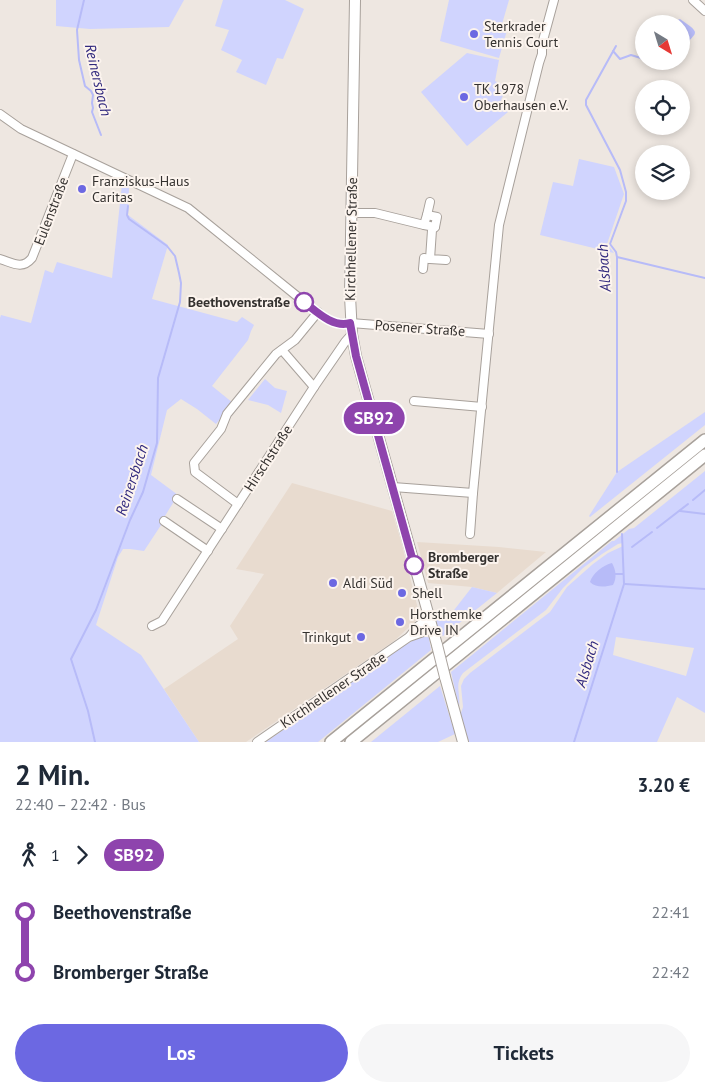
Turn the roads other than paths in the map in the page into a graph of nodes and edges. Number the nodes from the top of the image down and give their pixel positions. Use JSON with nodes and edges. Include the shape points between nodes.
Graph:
{"nodes":[{"id":1,"x":355,"y":0,"type":"edge"},
{"id":2,"x":554,"y":0,"type":"edge"},
{"id":3,"x":693,"y":0,"type":"edge"},
{"id":4,"x":705,"y":11,"type":"edge"},
{"id":5,"x":0,"y":114,"type":"edge"},
{"id":6,"x":74,"y":154,"type":"junction"},
{"id":7,"x":430,"y":202,"type":"dead end"},
{"id":8,"x":352,"y":213,"type":"junction"},
{"id":9,"x":427,"y":215,"type":"junction"},
{"id":10,"x":424,"y":225,"type":"junction"},
{"id":11,"x":435,"y":227,"type":"junction"},
{"id":12,"x":430,"y":258,"type":"junction"},
{"id":13,"x":0,"y":259,"type":"edge"},
{"id":14,"x":446,"y":260,"type":"dead end"},
{"id":15,"x":423,"y":270,"type":"dead end"},
{"id":16,"x":318,"y":312,"type":"junction"},
{"id":17,"x":350,"y":323,"type":"junction"},
{"id":18,"x":352,"y":334,"type":"junction"},
{"id":19,"x":489,"y":334,"type":"junction"},
{"id":20,"x":282,"y":350,"type":"junction"},
{"id":21,"x":314,"y":387,"type":"junction"},
{"id":22,"x":414,"y":401,"type":"dead end"},
{"id":23,"x":482,"y":407,"type":"junction"},
{"id":24,"x":705,"y":440,"type":"edge"},
{"id":25,"x":705,"y":456,"type":"edge"},
{"id":26,"x":393,"y":488,"type":"junction"},
{"id":27,"x":473,"y":493,"type":"junction"},
{"id":28,"x":177,"y":499,"type":"dead end"},
{"id":29,"x":238,"y":504,"type":"junction"},
{"id":30,"x":164,"y":521,"type":"dead end"},
{"id":31,"x":222,"y":529,"type":"junction"},
{"id":32,"x":470,"y":534,"type":"dead end"},
{"id":33,"x":208,"y":550,"type":"junction"},
{"id":34,"x":429,"y":618,"type":"junction"},
{"id":35,"x":152,"y":626,"type":"dead end"},
{"id":36,"x":432,"y":629,"type":"junction"},
{"id":37,"x":409,"y":637,"type":"junction"},
{"id":38,"x":257,"y":742,"type":"edge"},
{"id":39,"x":331,"y":742,"type":"edge"},
{"id":40,"x":351,"y":742,"type":"edge"},
{"id":41,"x":462,"y":742,"type":"edge"}],
"edges":[{"from":1,"to":8,"type":"main road","name":"Kirchhellener Straße"},
{"from":2,"to":19,"type":"street","via":[[499,225]]},
{"from":3,"to":4,"type":"street"},
{"from":5,"to":6,"type":"street","via":[[22,129]]},
{"from":6,"to":13,"type":"street","name":"Eulenstraße","via":[[31,260],[20,265]]},
{"from":6,"to":16,"type":"street","via":[[188,208]]},
{"from":7,"to":9,"type":"street"},
{"from":8,"to":10,"type":"street","via":[[375,213]]},
{"from":8,"to":17,"type":"main road","name":"Kirchhellener Straße"},
{"from":9,"to":10,"type":"street"},
{"from":9,"to":11,"type":"street","via":[[437,217]]},
{"from":10,"to":11,"type":"street"},
{"from":11,"to":12,"type":"street"},
{"from":12,"to":14,"type":"street"},
{"from":12,"to":15,"type":"street","via":[[424,258]]},
{"from":16,"to":17,"type":"street","via":[[339,324]]},
{"from":16,"to":20,"type":"street","via":[[296,340]]},
{"from":17,"to":18,"type":"main road","name":"Kirchhellener Straße"},
{"from":17,"to":19,"type":"street","name":"Posener Straße"},
{"from":18,"to":21,"type":"street","name":"Hirschstraße"},
{"from":18,"to":26,"type":"main road","name":"Kirchhellener Straße"},
{"from":19,"to":23,"type":"street"},
{"from":20,"to":21,"type":"street"},
{"from":20,"to":29,"type":"street","via":[[227,414],[221,429],[194,463],[195,472]]},
{"from":21,"to":29,"type":"street","name":"Hirschstraße"},
{"from":22,"to":23,"type":"street"},
{"from":23,"to":27,"type":"street"},
{"from":24,"to":39,"type":"highway"},
{"from":25,"to":40,"type":"highway"},
{"from":26,"to":27,"type":"street"},
{"from":26,"to":34,"type":"main road","name":"Kirchhellener Straße"},
{"from":27,"to":32,"type":"street"},
{"from":28,"to":31,"type":"street"},
{"from":29,"to":31,"type":"street","name":"Hirschstraße"},
{"from":30,"to":33,"type":"street"},
{"from":31,"to":33,"type":"street","name":"Hirschstraße"},
{"from":33,"to":35,"type":"street","name":"Hirschstraße","via":[[162,621]]},
{"from":34,"to":36,"type":"main road","name":"Kirchhellener Straße"},
{"from":34,"to":37,"type":"street","name":"Kirchhellener Straße"},
{"from":36,"to":37,"type":"street","name":"Kirchhellener Straße"},
{"from":36,"to":41,"type":"main road","name":"Kirchhellener Straße","bridge":true},
{"from":37,"to":38,"type":"street","name":"Kirchhellener Straße"}]}
